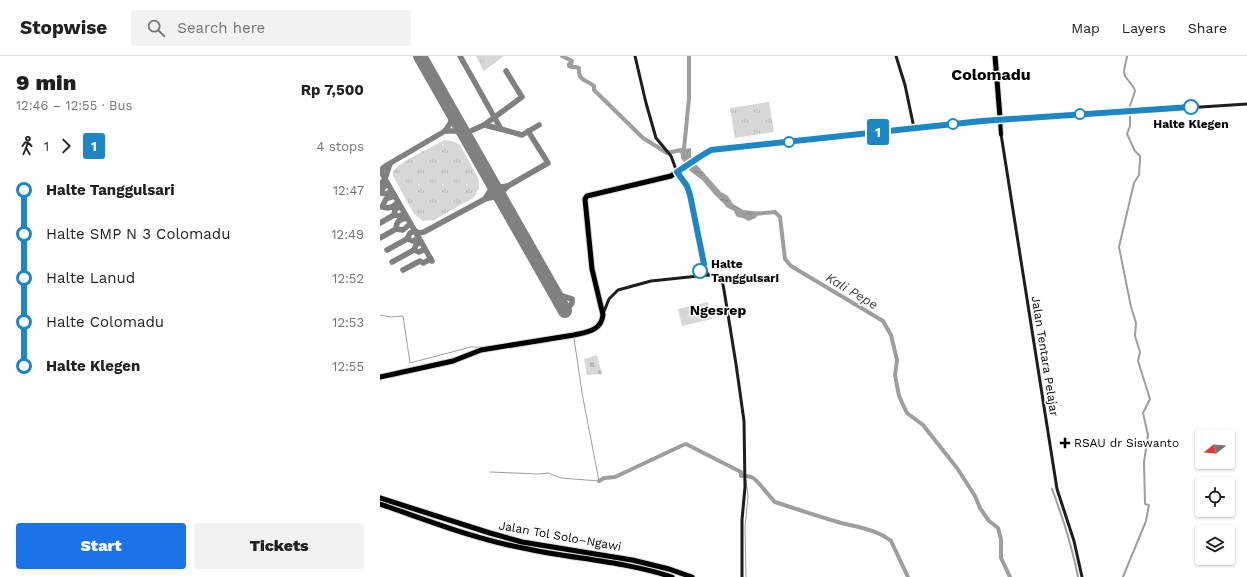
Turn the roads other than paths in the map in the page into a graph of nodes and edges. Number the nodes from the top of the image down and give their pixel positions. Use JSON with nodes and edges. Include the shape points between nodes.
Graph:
{"nodes":[{"id":1,"x":635,"y":56,"type":"edge"},
{"id":2,"x":896,"y":56,"type":"edge"},
{"id":3,"x":995,"y":56,"type":"edge"},
{"id":4,"x":1247,"y":104,"type":"edge"},
{"id":5,"x":1000,"y":120,"type":"junction"},
{"id":6,"x":914,"y":128,"type":"junction"},
{"id":7,"x":1001,"y":134,"type":"joint"},
{"id":8,"x":679,"y":171,"type":"junction"},
{"id":9,"x":593,"y":194,"type":"junction"},
{"id":10,"x":585,"y":207,"type":"junction"},
{"id":11,"x":704,"y":264,"type":"junction"},
{"id":12,"x":708,"y":275,"type":"junction"},
{"id":13,"x":692,"y":277,"type":"junction"},
{"id":14,"x":603,"y":315,"type":"junction"},
{"id":15,"x":380,"y":377,"type":"edge"},
{"id":16,"x":380,"y":498,"type":"edge"},
{"id":17,"x":380,"y":504,"type":"edge"},
{"id":18,"x":672,"y":577,"type":"edge"},
{"id":19,"x":692,"y":577,"type":"edge"},
{"id":20,"x":742,"y":577,"type":"edge"},
{"id":21,"x":1082,"y":577,"type":"edge"}],
"edges":[{"from":1,"to":8,"type":"main road","via":[[654,134]]},
{"from":2,"to":6,"type":"main road"},
{"from":3,"to":5,"type":"highway"},
{"from":4,"to":5,"type":"main road"},
{"from":5,"to":6,"type":"highway"},
{"from":5,"to":7,"type":"main road"},
{"from":6,"to":8,"type":"highway","via":[[716,149]]},
{"from":7,"to":21,"type":"main road","name":"Jalan Tentara Pelajar","via":[[1057,493],[1074,541]]},
{"from":8,"to":9,"type":"highway","via":[[662,179]]},
{"from":8,"to":11,"type":"main road","via":[[690,195]]},
{"from":9,"to":10,"type":"highway"},
{"from":9,"to":10,"type":"highway","via":[[586,197]]},
{"from":10,"to":14,"type":"highway","via":[[592,269]]},
{"from":11,"to":12,"type":"main road"},
{"from":11,"to":13,"type":"main road","via":[[698,274]]},
{"from":12,"to":13,"type":"main road"},
{"from":12,"to":20,"type":"main road","via":[[719,276],[722,280],[743,412],[745,496],[742,520]]},
{"from":13,"to":14,"type":"main road","via":[[656,280],[618,290],[606,304]]},
{"from":14,"to":15,"type":"highway","via":[[602,322],[589,332],[481,350],[453,361]]},
{"from":16,"to":19,"type":"highway","name":"Jalan Tol Solo–Ngawi","via":[[516,540],[632,560]]},
{"from":17,"to":18,"type":"highway","name":"Jalan Tol Solo–Ngawi","via":[[521,548],[618,563]]}]}
